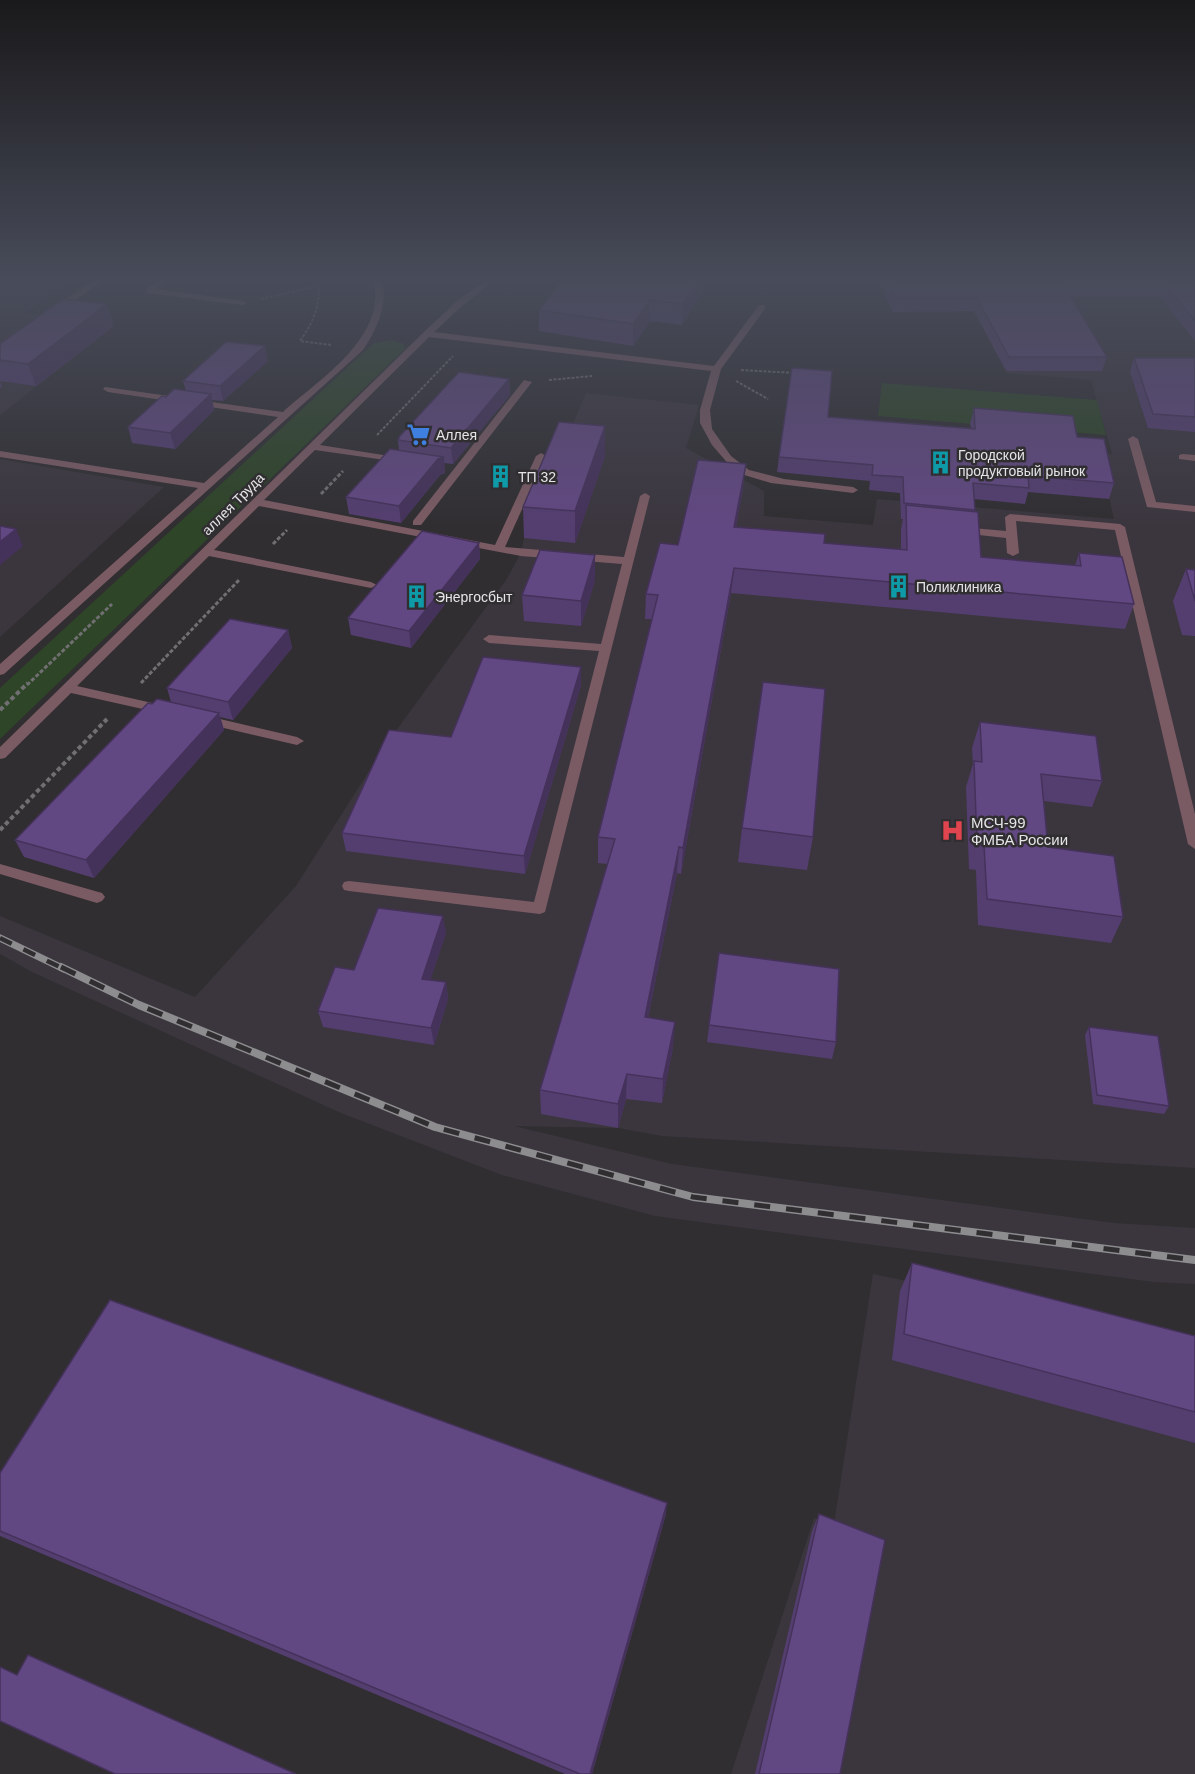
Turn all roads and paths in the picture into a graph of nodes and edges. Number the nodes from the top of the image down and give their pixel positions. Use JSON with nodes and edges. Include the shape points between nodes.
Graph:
{"nodes":[{"id":1,"x":345,"y":362,"type":"edge"},
{"id":2,"x":399,"y":362,"type":"edge"},
{"id":3,"x":604,"y":362,"type":"edge"},
{"id":4,"x":651,"y":362,"type":"edge"},
{"id":5,"x":721,"y":362,"type":"edge"},
{"id":6,"x":716,"y":369,"type":"junction"},
{"id":7,"x":797,"y":373,"type":"edge"},
{"id":8,"x":527,"y":382,"type":"joint"},
{"id":9,"x":108,"y":389,"type":"dead end"},
{"id":10,"x":286,"y":415,"type":"junction"},
{"id":11,"x":1133,"y":439,"type":"dead end"},
{"id":12,"x":313,"y":447,"type":"junction"},
{"id":13,"x":0,"y":454,"type":"edge"},
{"id":14,"x":542,"y":456,"type":"edge"},
{"id":15,"x":1183,"y":457,"type":"dead end"},
{"id":16,"x":1195,"y":458,"type":"edge"},
{"id":17,"x":414,"y":463,"type":"edge"},
{"id":18,"x":206,"y":486,"type":"junction"},
{"id":19,"x":853,"y":490,"type":"dead end"},
{"id":20,"x":645,"y":496,"type":"dead end"},
{"id":21,"x":256,"y":502,"type":"junction"},
{"id":22,"x":1195,"y":509,"type":"edge"},
{"id":23,"x":417,"y":523,"type":"dead end"},
{"id":24,"x":944,"y":528,"type":"edge"},
{"id":25,"x":1012,"y":535,"type":"junction"},
{"id":26,"x":498,"y":549,"type":"junction"},
{"id":27,"x":207,"y":552,"type":"junction"},
{"id":28,"x":1013,"y":553,"type":"dead end"},
{"id":29,"x":628,"y":561,"type":"junction"},
{"id":30,"x":371,"y":585,"type":"dead end"},
{"id":31,"x":489,"y":639,"type":"dead end"},
{"id":32,"x":606,"y":648,"type":"junction"},
{"id":33,"x":0,"y":671,"type":"edge"},
{"id":34,"x":68,"y":688,"type":"junction"},
{"id":35,"x":297,"y":741,"type":"dead end"},
{"id":36,"x":0,"y":755,"type":"edge"},
{"id":37,"x":1195,"y":842,"type":"edge"},
{"id":38,"x":0,"y":869,"type":"edge"},
{"id":39,"x":349,"y":886,"type":"dead end"},
{"id":40,"x":97,"y":897,"type":"dead end"}],
"edges":[{"from":1,"to":10,"type":"street","name":"аллея Труда"},
{"from":2,"to":12,"type":"street","name":"аллея Труда"},
{"from":3,"to":8,"type":"path","via":[[594,376]]},
{"from":4,"to":6,"type":"street"},
{"from":5,"to":6,"type":"street"},
{"from":6,"to":7,"type":"path"},
{"from":6,"to":19,"type":"street","via":[[705,423],[716,444],[742,472]]},
{"from":8,"to":23,"type":"street","via":[[453,469]]},
{"from":9,"to":10,"type":"street"},
{"from":10,"to":18,"type":"street","name":"аллея Труда"},
{"from":11,"to":22,"type":"street","via":[[1151,505]]},
{"from":12,"to":17,"type":"street"},
{"from":12,"to":21,"type":"street","name":"аллея Труда"},
{"from":13,"to":18,"type":"street"},
{"from":14,"to":26,"type":"street"},
{"from":15,"to":16,"type":"street"},
{"from":18,"to":33,"type":"street","name":"аллея Труда"},
{"from":20,"to":29,"type":"street"},
{"from":21,"to":26,"type":"street"},
{"from":21,"to":27,"type":"street","name":"аллея Труда"},
{"from":24,"to":25,"type":"street"},
{"from":25,"to":28,"type":"street"},
{"from":25,"to":37,"type":"street","via":[[1010,517],[1120,527]]},
{"from":26,"to":29,"type":"street"},
{"from":27,"to":30,"type":"street"},
{"from":27,"to":34,"type":"street","name":"аллея Труда"},
{"from":29,"to":32,"type":"street"},
{"from":31,"to":32,"type":"street"},
{"from":32,"to":39,"type":"street","via":[[540,908]]},
{"from":34,"to":35,"type":"street"},
{"from":34,"to":36,"type":"street","name":"аллея Труда"},
{"from":38,"to":40,"type":"street"}]}
